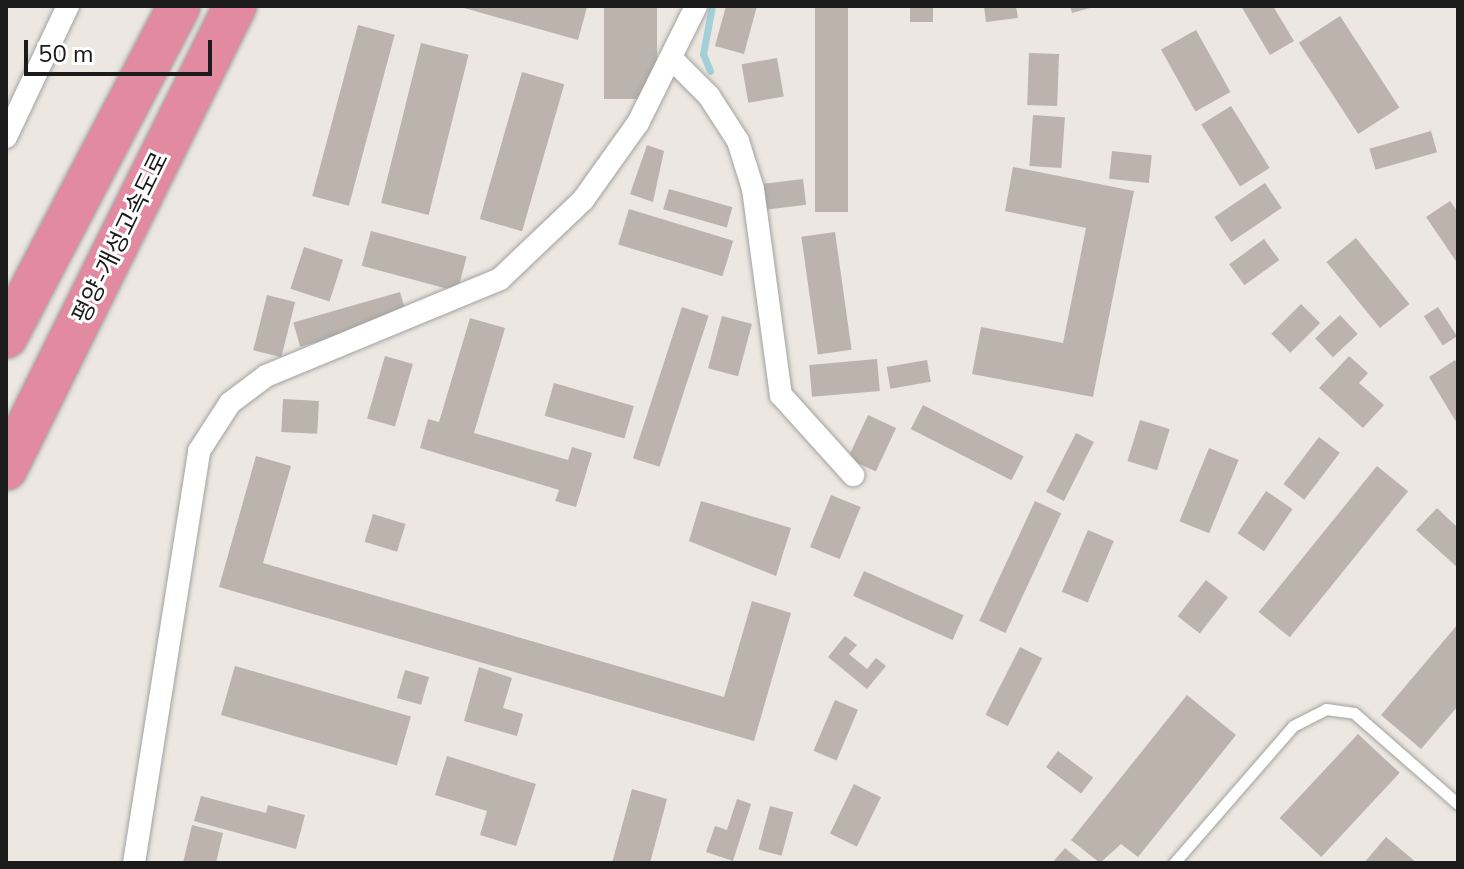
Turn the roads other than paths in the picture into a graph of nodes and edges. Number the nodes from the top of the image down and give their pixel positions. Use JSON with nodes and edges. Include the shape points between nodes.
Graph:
{"nodes":[{"id":1,"x":68,"y":6,"type":"edge"},
{"id":2,"x":179,"y":6,"type":"edge"},
{"id":3,"x":235,"y":6,"type":"edge"},
{"id":4,"x":696,"y":6,"type":"edge"},
{"id":5,"x":674,"y":61,"type":"junction"},
{"id":6,"x":6,"y":137,"type":"edge"},
{"id":7,"x":6,"y":337,"type":"edge"},
{"id":8,"x":6,"y":469,"type":"edge"},
{"id":9,"x":853,"y":475,"type":"dead end"},
{"id":10,"x":1458,"y":804,"type":"edge"},
{"id":11,"x":134,"y":863,"type":"edge"},
{"id":12,"x":1174,"y":863,"type":"edge"}],
"edges":[{"from":1,"to":6,"type":"street"},
{"from":2,"to":7,"type":"highway"},
{"from":3,"to":8,"type":"highway","name":"평양-개성고속도로"},
{"from":4,"to":5,"type":"street"},
{"from":5,"to":9,"type":"street","via":[[738,141],[753,189],[781,395]]},
{"from":5,"to":11,"type":"street","via":[[583,200],[500,279],[266,376],[230,403],[199,451]]},
{"from":10,"to":12,"type":"lane","via":[[1354,713],[1326,709],[1293,726]]}]}
